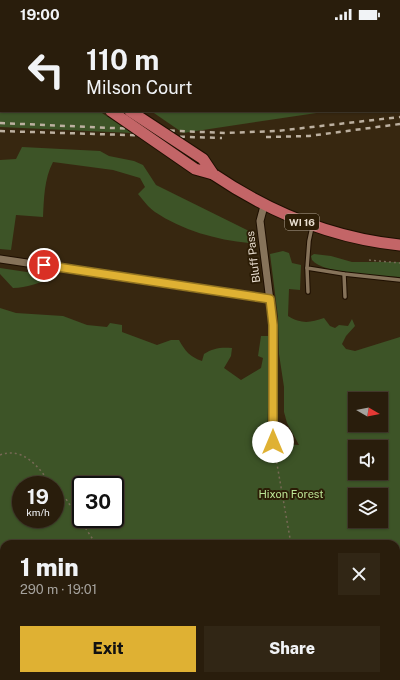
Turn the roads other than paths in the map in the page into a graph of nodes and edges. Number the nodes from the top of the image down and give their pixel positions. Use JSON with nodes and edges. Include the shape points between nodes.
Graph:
{"nodes":[{"id":1,"x":112,"y":112,"type":"edge"},
{"id":2,"x":132,"y":112,"type":"edge"},
{"id":3,"x":214,"y":174,"type":"junction"},
{"id":4,"x":264,"y":206,"type":"junction"},
{"id":5,"x":313,"y":225,"type":"junction"},
{"id":6,"x":400,"y":245,"type":"edge"},
{"id":7,"x":0,"y":259,"type":"edge"},
{"id":8,"x":307,"y":268,"type":"junction"},
{"id":9,"x":344,"y":274,"type":"junction"},
{"id":10,"x":400,"y":280,"type":"edge"},
{"id":11,"x":308,"y":292,"type":"dead end"},
{"id":12,"x":345,"y":298,"type":"dead end"},
{"id":13,"x":270,"y":299,"type":"junction"},
{"id":14,"x":273,"y":442,"type":"road end"}],
"edges":[{"from":1,"to":3,"type":"main road","number":"WI 16","bridge":true,"via":[[195,169]]},
{"from":2,"to":3,"type":"main road","number":"WI 16","bridge":true,"via":[[203,159]]},
{"from":3,"to":4,"type":"main road","number":"WI 16"},
{"from":4,"to":5,"type":"main road","number":"WI 16"},
{"from":4,"to":13,"type":"street","name":"Bluff Pass","via":[[260,221]]},
{"from":5,"to":6,"type":"main road","number":"WI 16","via":[[360,238]]},
{"from":5,"to":8,"type":"lane"},
{"from":7,"to":13,"type":"street"},
{"from":8,"to":9,"type":"lane"},
{"from":8,"to":11,"type":"lane"},
{"from":9,"to":10,"type":"lane"},
{"from":9,"to":12,"type":"lane"},
{"from":13,"to":14,"type":"street","name":"Bluff Pass","via":[[273,325]]}]}
